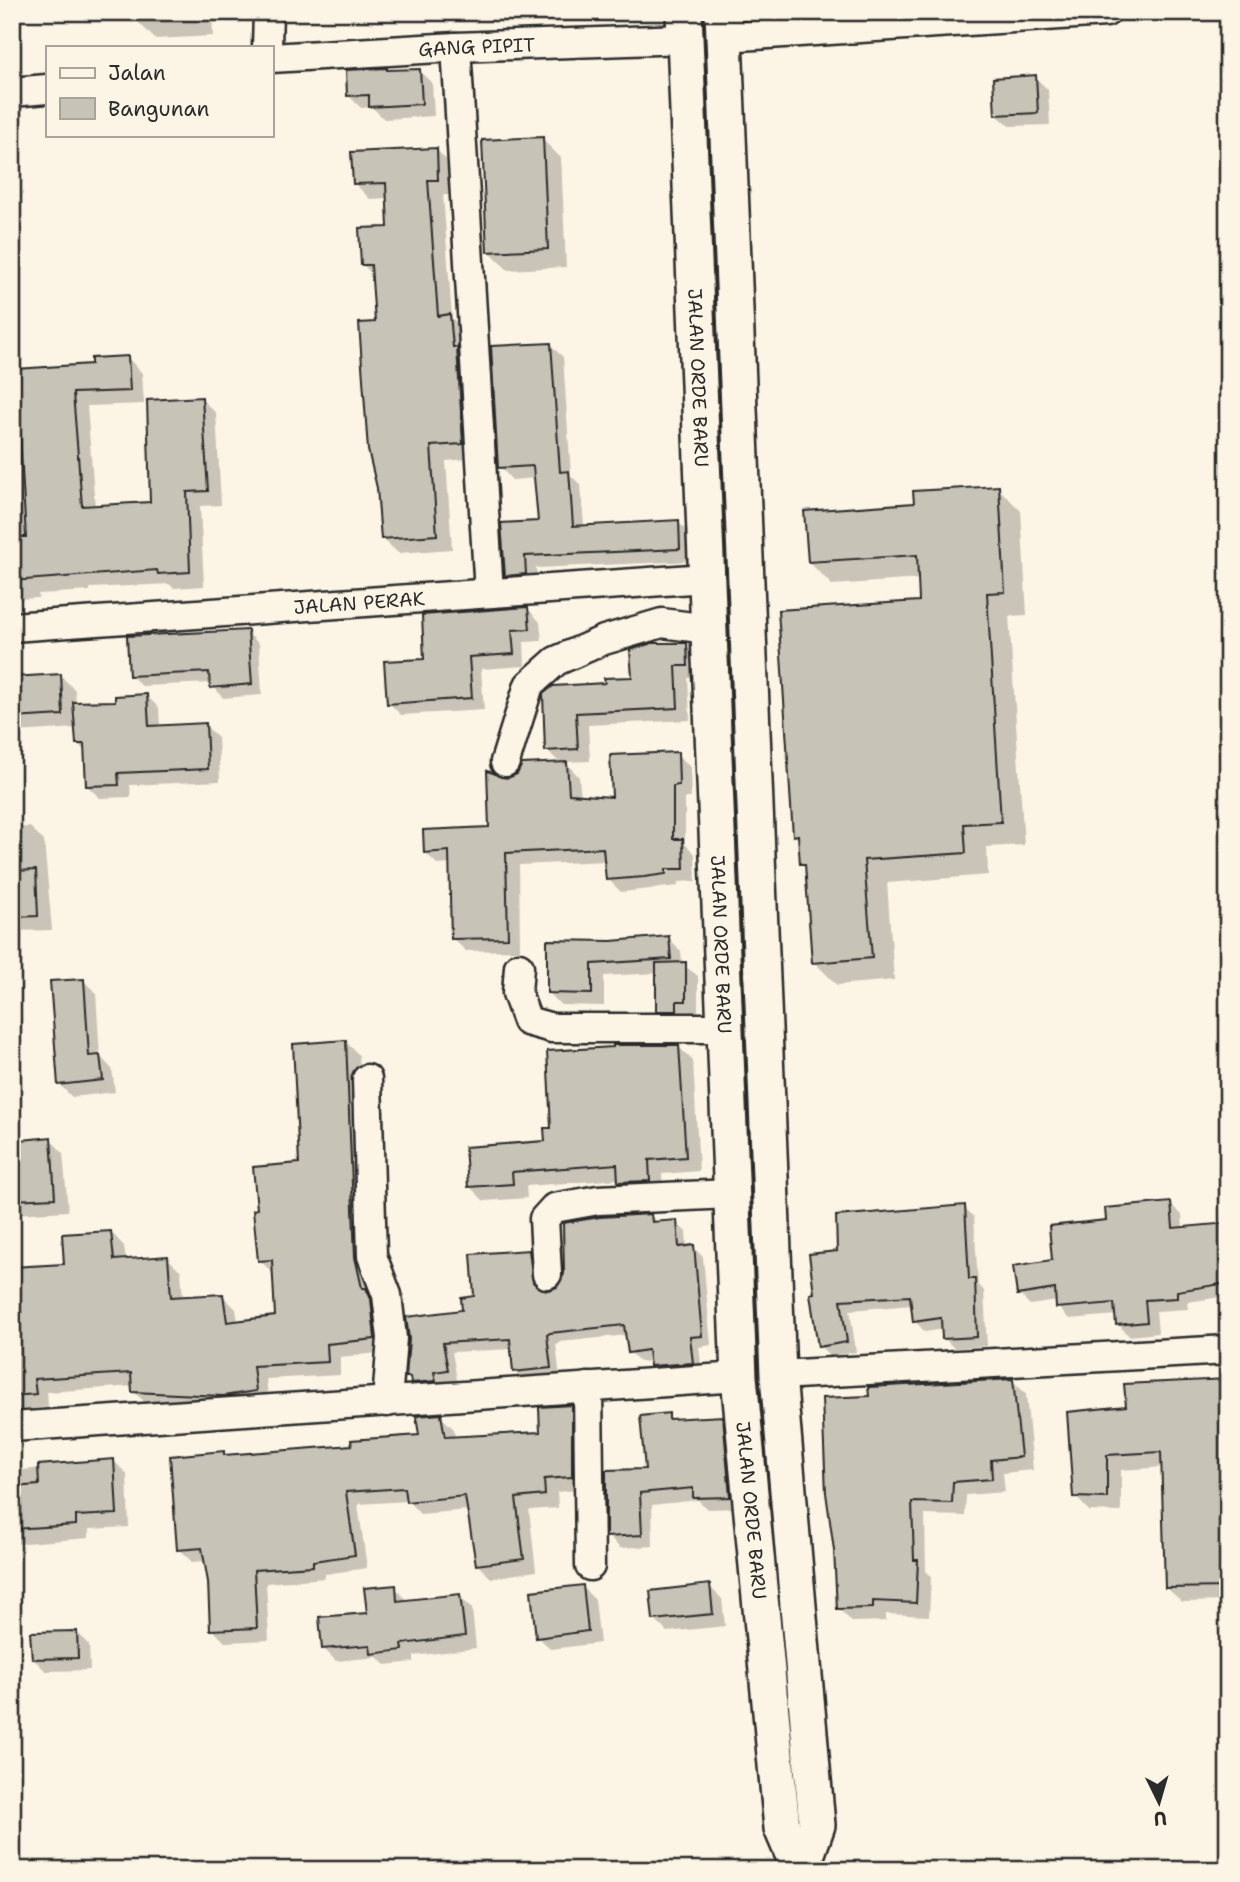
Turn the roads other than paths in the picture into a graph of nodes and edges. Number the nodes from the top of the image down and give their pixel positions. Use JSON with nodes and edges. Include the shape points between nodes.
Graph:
{"nodes":[{"id":1,"x":268,"y":12,"type":"edge"},
{"id":2,"x":1106,"y":12,"type":"edge"},
{"id":3,"x":723,"y":25,"type":"edge"},
{"id":4,"x":684,"y":26,"type":"edge"},
{"id":5,"x":267,"y":46,"type":"edge"},
{"id":6,"x":456,"y":47,"type":"junction"},
{"id":7,"x":273,"y":58,"type":"edge"},
{"id":8,"x":46,"y":89,"type":"edge"},
{"id":9,"x":12,"y":92,"type":"edge"},
{"id":10,"x":706,"y":578,"type":"junction"},
{"id":11,"x":489,"y":593,"type":"junction"},
{"id":12,"x":12,"y":627,"type":"edge"},
{"id":13,"x":708,"y":629,"type":"junction"},
{"id":14,"x":505,"y":762,"type":"dead end"},
{"id":15,"x":761,"y":940,"type":"junction"},
{"id":16,"x":721,"y":941,"type":"junction"},
{"id":17,"x":519,"y":967,"type":"dead end"},
{"id":18,"x":724,"y":1028,"type":"junction"},
{"id":19,"x":367,"y":1079,"type":"dead end"},
{"id":20,"x":732,"y":1194,"type":"junction"},
{"id":21,"x":547,"y":1274,"type":"dead end"},
{"id":22,"x":1228,"y":1350,"type":"edge"},
{"id":23,"x":778,"y":1375,"type":"junction"},
{"id":24,"x":739,"y":1377,"type":"junction"},
{"id":25,"x":588,"y":1387,"type":"junction"},
{"id":26,"x":387,"y":1402,"type":"junction"},
{"id":27,"x":12,"y":1427,"type":"edge"},
{"id":28,"x":590,"y":1566,"type":"dead end"},
{"id":29,"x":801,"y":1870,"type":"edge"}],
"edges":[{"from":1,"to":5,"type":"street"},
{"from":2,"to":3,"type":"street"},
{"from":3,"to":15,"type":"main road","name":"JALAN ORDE BARU"},
{"from":4,"to":6,"type":"street","name":"GANG PIPIT"},
{"from":4,"to":10,"type":"main road","name":"JALAN ORDE BARU"},
{"from":6,"to":7,"type":"street","name":"GANG PIPIT"},
{"from":6,"to":11,"type":"street"},
{"from":8,"to":9,"type":"street"},
{"from":10,"to":11,"type":"street","name":"JALAN PERAK"},
{"from":10,"to":13,"type":"main road","name":"JALAN ORDE BARU"},
{"from":11,"to":12,"type":"street","name":"JALAN PERAK"},
{"from":13,"to":14,"type":"street","via":[[662,623],[604,640],[556,661],[529,685]]},
{"from":13,"to":16,"type":"main road","name":"JALAN ORDE BARU"},
{"from":15,"to":16,"type":"main road"},
{"from":15,"to":23,"type":"main road","name":"JALAN ORDE BARU"},
{"from":16,"to":18,"type":"main road","name":"JALAN ORDE BARU"},
{"from":17,"to":18,"type":"street","via":[[517,993],[527,1021],[552,1028]]},
{"from":18,"to":20,"type":"main road","name":"JALAN ORDE BARU"},
{"from":19,"to":26,"type":"street","via":[[372,1255],[387,1295],[392,1338]]},
{"from":20,"to":21,"type":"street","via":[[598,1199],[554,1208],[544,1219]]},
{"from":20,"to":24,"type":"main road","name":"JALAN ORDE BARU"},
{"from":22,"to":23,"type":"street"},
{"from":23,"to":29,"type":"main road","name":"JALAN ORDE BARU","via":[[817,1825]]},
{"from":24,"to":25,"type":"street"},
{"from":24,"to":29,"type":"main road","name":"JALAN ORDE BARU","via":[[782,1828]]},
{"from":25,"to":26,"type":"street"},
{"from":25,"to":28,"type":"street"},
{"from":26,"to":27,"type":"street"}]}
